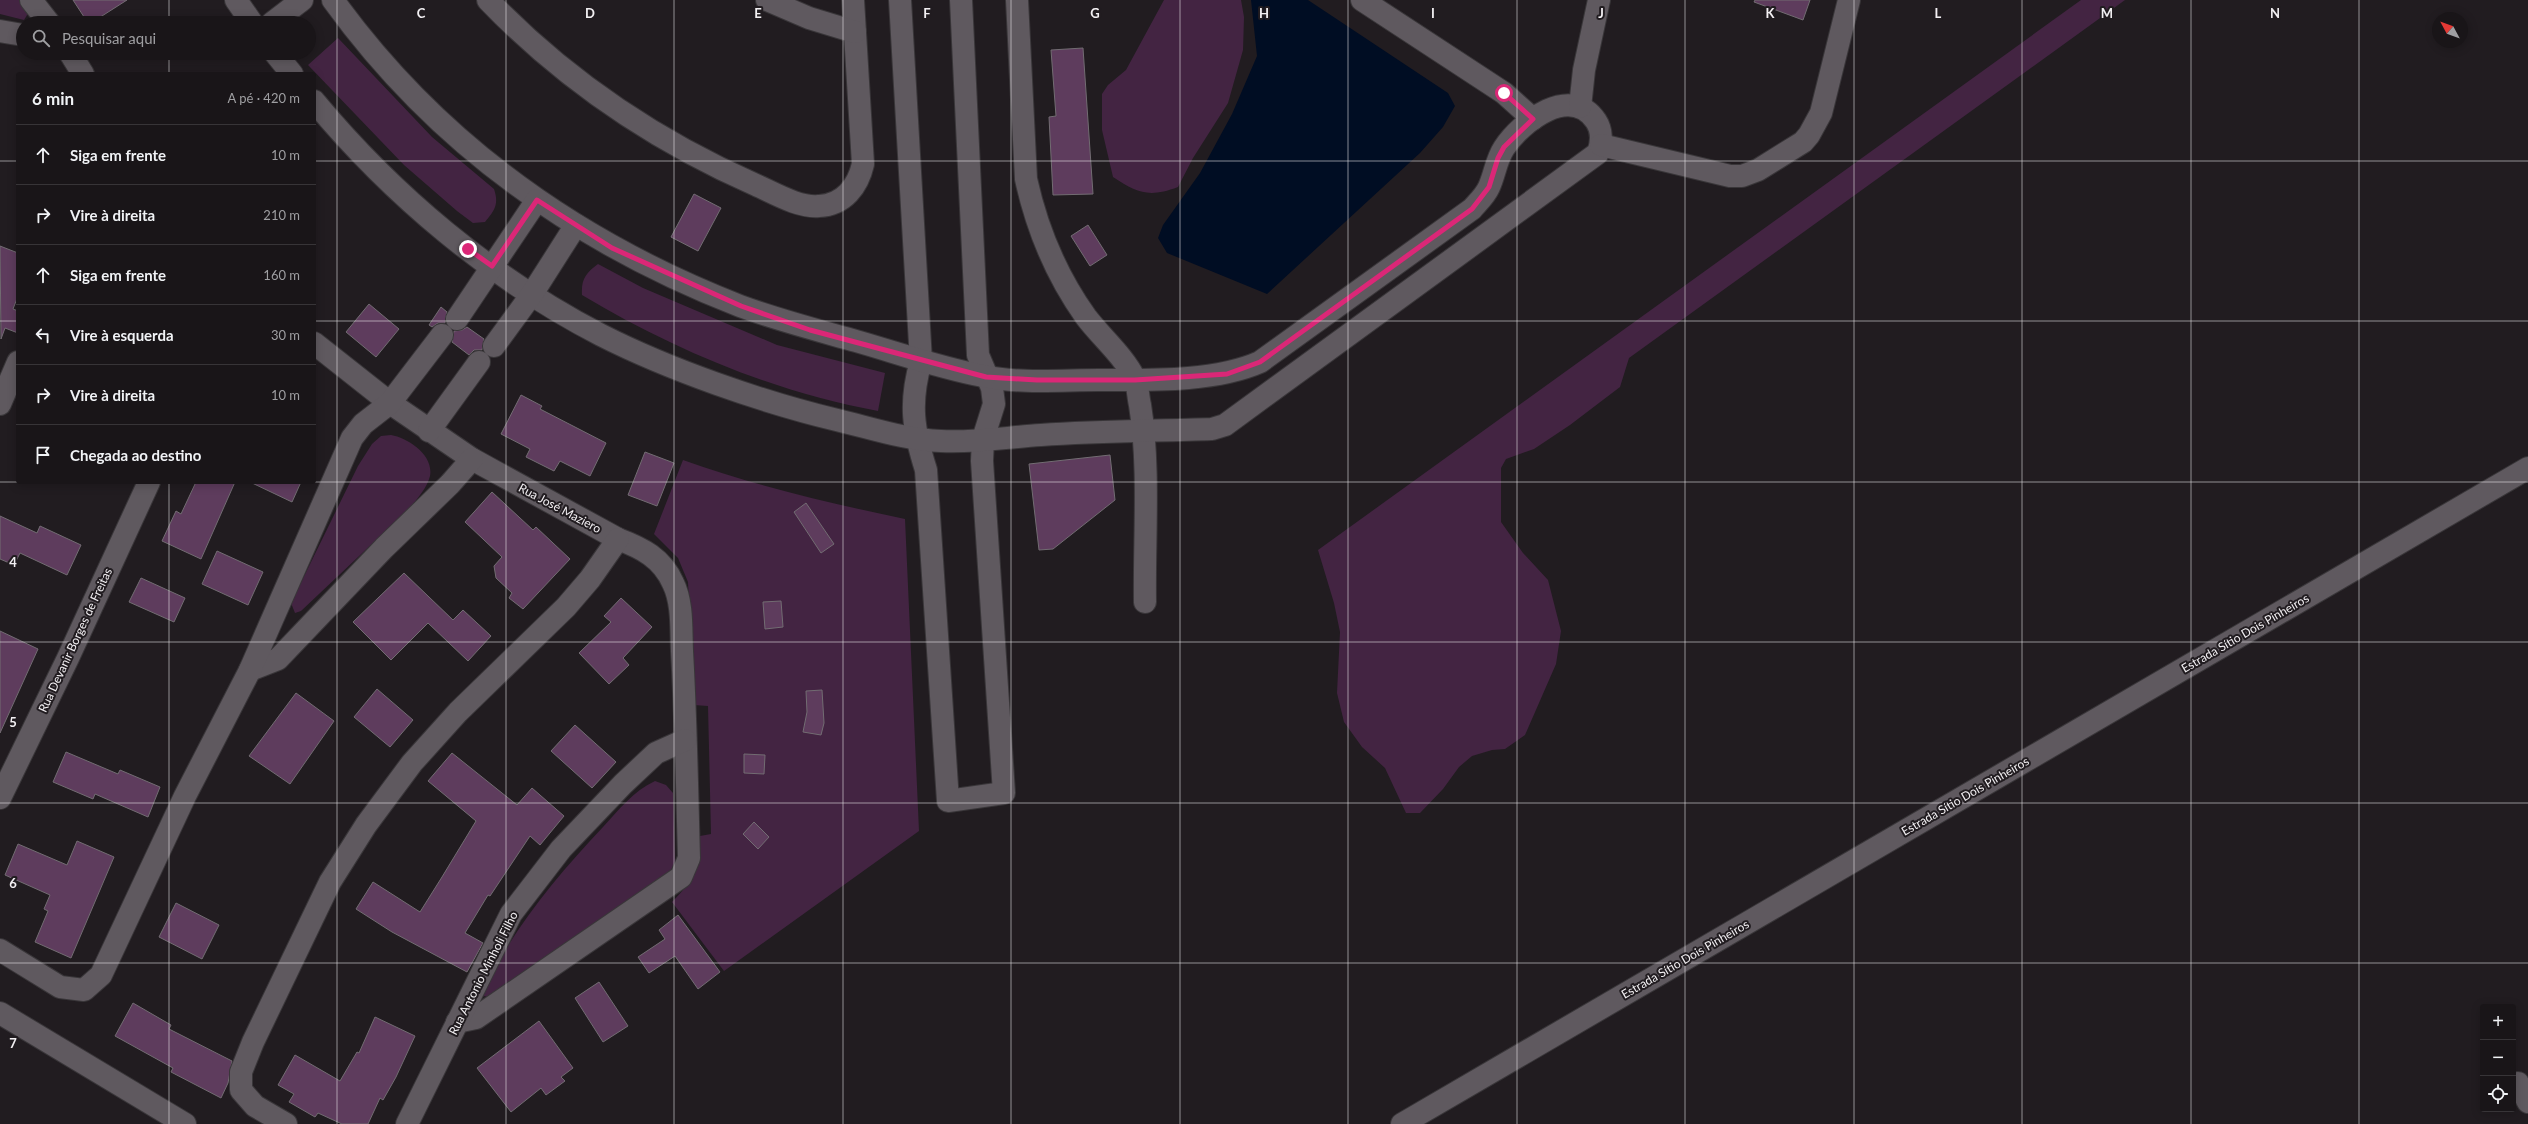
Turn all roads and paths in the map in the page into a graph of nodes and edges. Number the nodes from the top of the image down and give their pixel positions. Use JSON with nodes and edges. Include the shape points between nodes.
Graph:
{"nodes":[{"id":1,"x":31,"y":0,"type":"edge"},
{"id":2,"x":236,"y":0,"type":"edge"},
{"id":3,"x":302,"y":0,"type":"edge"},
{"id":4,"x":333,"y":0,"type":"edge"},
{"id":5,"x":488,"y":0,"type":"edge"},
{"id":6,"x":767,"y":0,"type":"edge"},
{"id":7,"x":853,"y":0,"type":"edge"},
{"id":8,"x":900,"y":0,"type":"edge"},
{"id":9,"x":960,"y":0,"type":"edge"},
{"id":10,"x":1017,"y":0,"type":"edge"},
{"id":11,"x":1362,"y":0,"type":"edge"},
{"id":12,"x":1599,"y":0,"type":"edge"},
{"id":13,"x":1849,"y":0,"type":"edge"},
{"id":14,"x":44,"y":16,"type":"edge"},
{"id":15,"x":247,"y":16,"type":"edge"},
{"id":16,"x":281,"y":16,"type":"edge"},
{"id":17,"x":0,"y":31,"type":"edge"},
{"id":18,"x":855,"y":32,"type":"junction"},
{"id":19,"x":16,"y":34,"type":"edge"},
{"id":20,"x":74,"y":60,"type":"edge"},
{"id":21,"x":281,"y":60,"type":"edge"},
{"id":22,"x":81,"y":72,"type":"edge"},
{"id":23,"x":290,"y":72,"type":"edge"},
{"id":24,"x":316,"y":103,"type":"edge"},
{"id":25,"x":1580,"y":107,"type":"junction"},
{"id":26,"x":1533,"y":119,"type":"junction"},
{"id":27,"x":1601,"y":145,"type":"junction"},
{"id":28,"x":537,"y":200,"type":"junction"},
{"id":29,"x":576,"y":225,"type":"junction"},
{"id":30,"x":492,"y":266,"type":"junction"},
{"id":31,"x":532,"y":294,"type":"junction"},
{"id":32,"x":316,"y":345,"type":"edge"},
{"id":33,"x":494,"y":346,"type":"dead end"},
{"id":34,"x":921,"y":360,"type":"junction"},
{"id":35,"x":479,"y":362,"type":"dead end"},
{"id":36,"x":16,"y":367,"type":"edge"},
{"id":37,"x":986,"y":377,"type":"junction"},
{"id":38,"x":1135,"y":380,"type":"junction"},
{"id":39,"x":390,"y":403,"type":"junction"},
{"id":40,"x":0,"y":404,"type":"edge"},
{"id":41,"x":429,"y":431,"type":"junction"},
{"id":42,"x":1144,"y":431,"type":"junction"},
{"id":43,"x":916,"y":438,"type":"junction"},
{"id":44,"x":983,"y":439,"type":"junction"},
{"id":45,"x":472,"y":459,"type":"junction"},
{"id":46,"x":2528,"y":468,"type":"edge"},
{"id":47,"x":148,"y":484,"type":"edge"},
{"id":48,"x":618,"y":539,"type":"junction"},
{"id":49,"x":1145,"y":602,"type":"dead end"},
{"id":50,"x":250,"y":670,"type":"junction"},
{"id":51,"x":685,"y":740,"type":"junction"},
{"id":52,"x":0,"y":798,"type":"edge"},
{"id":53,"x":0,"y":950,"type":"edge"},
{"id":54,"x":0,"y":1013,"type":"edge"},
{"id":55,"x":457,"y":1022,"type":"junction"},
{"id":56,"x":2518,"y":1083,"type":"dead end"},
{"id":57,"x":2528,"y":1102,"type":"edge"},
{"id":58,"x":185,"y":1124,"type":"edge"},
{"id":59,"x":286,"y":1124,"type":"edge"},
{"id":60,"x":407,"y":1124,"type":"edge"},
{"id":61,"x":1402,"y":1124,"type":"edge"}],
"edges":[{"from":1,"to":14,"type":"street"},
{"from":2,"to":15,"type":"street"},
{"from":3,"to":16,"type":"street"},
{"from":4,"to":28,"type":"street","via":[[372,49],[454,136],[486,164]]},
{"from":5,"to":18,"type":"street","via":[[567,72],[643,126],[724,171],[811,206],[829,205],[846,196],[854,187],[862,170]]},
{"from":6,"to":18,"type":"street","via":[[809,18]]},
{"from":7,"to":18,"type":"street"},
{"from":8,"to":34,"type":"street"},
{"from":9,"to":37,"type":"street","via":[[978,355]]},
{"from":10,"to":38,"type":"street","via":[[1026,179],[1032,204],[1048,252],[1059,275],[1086,317],[1124,362]]},
{"from":11,"to":26,"type":"street","via":[[1504,93]]},
{"from":12,"to":25,"type":"street","via":[[1584,70]]},
{"from":13,"to":27,"type":"street","via":[[1821,113],[1814,128],[1803,142],[1758,170],[1742,176],[1730,176]]},
{"from":17,"to":19,"type":"street"},
{"from":20,"to":22,"type":"street"},
{"from":21,"to":23,"type":"street"},
{"from":24,"to":30,"type":"street","via":[[367,162],[406,199]]},
{"from":25,"to":26,"type":"street","via":[[1559,106]]},
{"from":25,"to":27,"type":"street","via":[[1590,113],[1596,121],[1600,129]]},
{"from":26,"to":38,"type":"street","via":[[1504,147],[1489,187],[1472,209],[1260,362],[1227,374]]},
{"from":27,"to":42,"type":"street","via":[[1598,153],[1225,425],[1212,429]]},
{"from":28,"to":29,"type":"street"},
{"from":28,"to":30,"type":"street"},
{"from":29,"to":31,"type":"street"},
{"from":29,"to":34,"type":"street","via":[[612,248],[741,306],[810,330]]},
{"from":30,"to":31,"type":"street"},
{"from":30,"to":39,"type":"street","via":[[450,327]]},
{"from":31,"to":33,"type":"street"},
{"from":31,"to":43,"type":"street","via":[[602,335],[713,381],[813,414]]},
{"from":32,"to":39,"type":"street","name":"Rua José Maziero"},
{"from":34,"to":37,"type":"street"},
{"from":34,"to":43,"type":"street","via":[[912,399]]},
{"from":35,"to":41,"type":"street"},
{"from":36,"to":40,"type":"street"},
{"from":37,"to":38,"type":"street"},
{"from":37,"to":44,"type":"street","via":[[992,388],[994,404]]},
{"from":38,"to":42,"type":"street"},
{"from":39,"to":41,"type":"street","name":"Rua José Maziero"},
{"from":39,"to":50,"type":"street","via":[[363,424],[352,438]]},
{"from":41,"to":45,"type":"street","name":"Rua José Maziero"},
{"from":42,"to":44,"type":"street"},
{"from":42,"to":49,"type":"street"},
{"from":43,"to":44,"type":"street","via":[[942,441]]},
{"from":43,"to":44,"type":"street","via":[[926,470],[948,801],[1004,793],[982,462]]},
{"from":45,"to":48,"type":"street","name":"Rua José Maziero"},
{"from":45,"to":50,"type":"street","via":[[278,659]]},
{"from":46,"to":61,"type":"street","name":"Estrada Sítio Dois Pinheiros"},
{"from":47,"to":52,"type":"street","name":"Rua Devanir Borges de Freitas"},
{"from":48,"to":51,"type":"street","name":"Rua José Maziero","via":[[642,548],[658,560],[674,583],[679,606]]},
{"from":48,"to":59,"type":"street","via":[[590,579],[566,607],[458,712],[412,763],[366,824],[330,882],[252,1042],[241,1072],[241,1090],[255,1106]]},
{"from":50,"to":53,"type":"street","via":[[185,796],[101,975],[84,990],[60,987]]},
{"from":51,"to":55,"type":"street","name":"Rua Antonio Minholi Filho","via":[[656,753],[561,849],[511,914]]},
{"from":51,"to":55,"type":"street","name":"Rua José Maziero","via":[[689,858],[681,877],[476,1018]]},
{"from":54,"to":58,"type":"street"},
{"from":55,"to":60,"type":"street","name":"Rua Antonio Minholi Filho"},
{"from":56,"to":57,"type":"street"}]}
